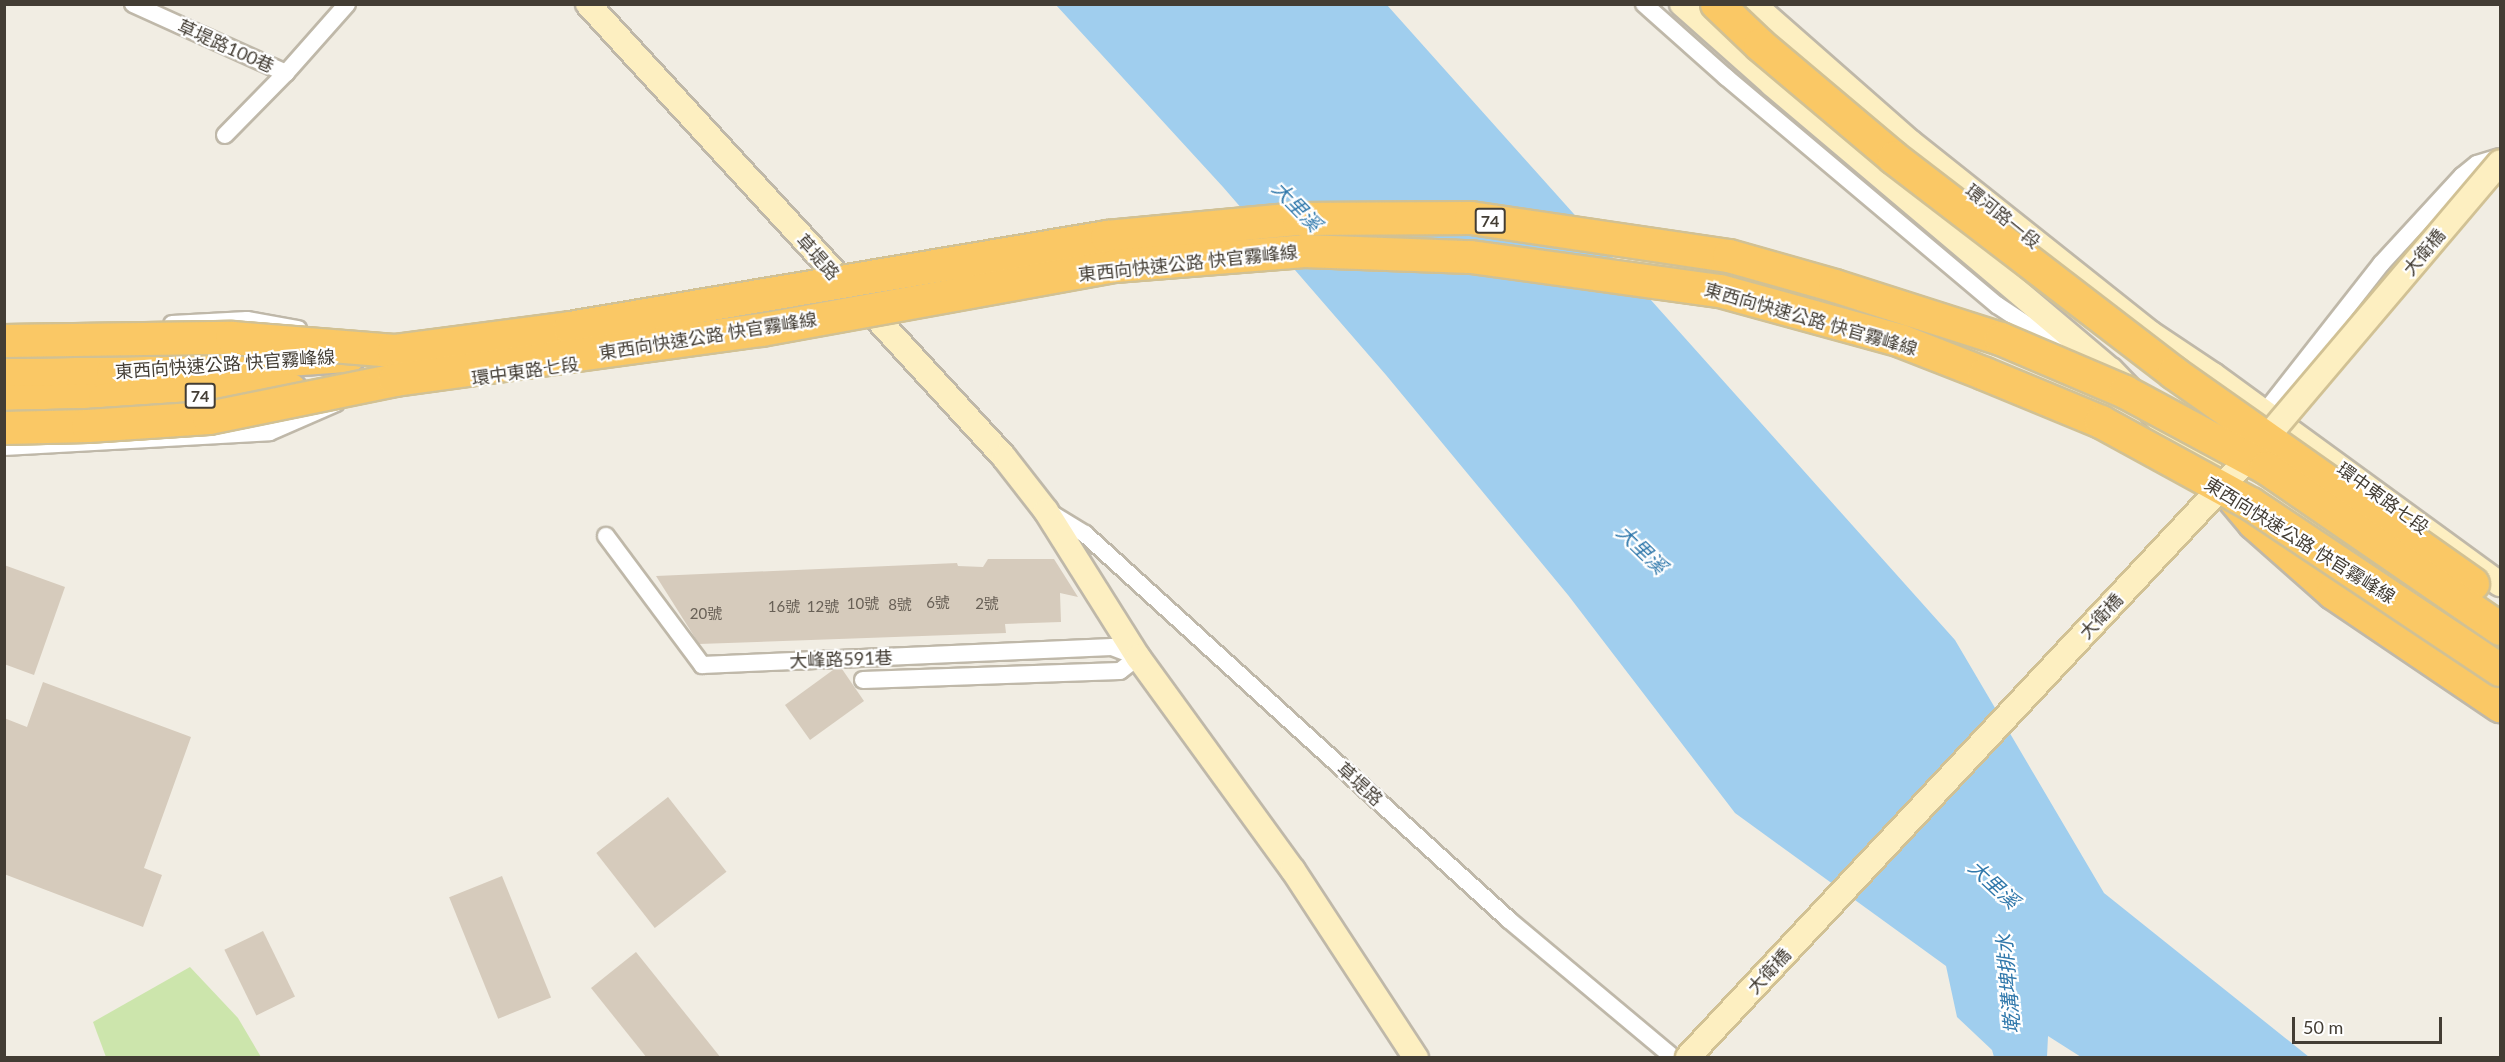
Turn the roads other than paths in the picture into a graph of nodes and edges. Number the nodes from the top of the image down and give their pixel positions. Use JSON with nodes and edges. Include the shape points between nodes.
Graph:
{"nodes":[{"id":1,"x":133,"y":4,"type":"edge"},
{"id":2,"x":346,"y":4,"type":"edge"},
{"id":3,"x":588,"y":4,"type":"edge"},
{"id":4,"x":1644,"y":4,"type":"edge"},
{"id":5,"x":1682,"y":4,"type":"edge"},
{"id":6,"x":1717,"y":4,"type":"edge"},
{"id":7,"x":1754,"y":4,"type":"edge"},
{"id":8,"x":285,"y":73,"type":"junction"},
{"id":9,"x":225,"y":135,"type":"dead end"},
{"id":10,"x":2500,"y":157,"type":"edge"},
{"id":11,"x":2500,"y":162,"type":"edge"},
{"id":12,"x":836,"y":277,"type":"junction"},
{"id":13,"x":872,"y":315,"type":"junction"},
{"id":14,"x":4,"y":326,"type":"edge"},
{"id":15,"x":4,"y":341,"type":"edge"},
{"id":16,"x":355,"y":341,"type":"junction"},
{"id":17,"x":4,"y":361,"type":"edge"},
{"id":18,"x":395,"y":366,"type":"junction"},
{"id":19,"x":2111,"y":370,"type":"junction"},
{"id":20,"x":4,"y":372,"type":"edge"},
{"id":21,"x":356,"y":395,"type":"junction"},
{"id":22,"x":4,"y":402,"type":"edge"},
{"id":23,"x":4,"y":412,"type":"edge"},
{"id":24,"x":2265,"y":412,"type":"junction"},
{"id":25,"x":4,"y":428,"type":"edge"},
{"id":26,"x":4,"y":447,"type":"edge"},
{"id":27,"x":2207,"y":467,"type":"junction"},
{"id":28,"x":1046,"y":511,"type":"junction"},
{"id":29,"x":606,"y":536,"type":"dead end"},
{"id":30,"x":2500,"y":584,"type":"edge"},
{"id":31,"x":2500,"y":604,"type":"edge"},
{"id":32,"x":2500,"y":629,"type":"edge"},
{"id":33,"x":2500,"y":650,"type":"edge"},
{"id":34,"x":1138,"y":657,"type":"junction"},
{"id":35,"x":2500,"y":670,"type":"edge"},
{"id":36,"x":863,"y":680,"type":"dead end"},
{"id":37,"x":2500,"y":687,"type":"edge"},
{"id":38,"x":2500,"y":706,"type":"edge"},
{"id":39,"x":1416,"y":1058,"type":"edge"},
{"id":40,"x":1674,"y":1058,"type":"edge"},
{"id":41,"x":1688,"y":1058,"type":"edge"}],
"edges":[{"from":1,"to":8,"type":"street","name":"草堤路100巷"},
{"from":2,"to":8,"type":"street","name":"草堤路100巷"},
{"from":3,"to":12,"type":"street","name":"草堤路"},
{"from":4,"to":19,"type":"street","via":[[1997,305],[2053,342]]},
{"from":5,"to":19,"type":"street"},
{"from":6,"to":31,"type":"highway","bridge":true,"via":[[1894,158],[2174,373]]},
{"from":7,"to":24,"type":"street","name":"環河路一段","via":[[1919,149],[2150,333]]},
{"from":8,"to":9,"type":"street","name":"草堤路100巷"},
{"from":10,"to":24,"type":"street","via":[[2477,164],[2453,185],[2381,264]]},
{"from":11,"to":41,"type":"street","name":"大衛橋","bridge":true,"via":[[2256,450]]},
{"from":12,"to":13,"type":"street","name":"草堤路"},
{"from":12,"to":16,"type":"street","via":[[569,322],[393,344]]},
{"from":13,"to":21,"type":"street","name":"環中東路七段"},
{"from":13,"to":28,"type":"street","name":"草堤路","via":[[961,407]]},
{"from":14,"to":16,"type":"street","via":[[247,321]]},
{"from":15,"to":18,"type":"highway","bridge":true,"via":[[232,338]]},
{"from":16,"to":17,"type":"street","via":[[113,360]]},
{"from":18,"to":20,"type":"highway","name":"東西向快速公路 快官霧峰線","number":"74","bridge":true,"via":[[273,363],[113,372]]},
{"from":18,"to":22,"type":"highway","name":"東西向快速公路 快官霧峰線","number":"74","bridge":true,"via":[[259,393]]},
{"from":18,"to":25,"type":"highway","bridge":true,"via":[[209,418]]},
{"from":18,"to":32,"type":"highway","name":"東西向快速公路 快官霧峰線","number":"74","bridge":true,"via":[[570,328],[1107,237],[1299,219],[1471,218],[1729,256],[2001,339],[2125,392],[2266,468]]},
{"from":18,"to":35,"type":"highway","name":"東西向快速公路 快官霧峰線","number":"74","bridge":true,"via":[[762,330],[1115,266],[1304,251],[1471,257],[1676,284],[1720,291],[1901,341],[2101,422],[2251,504]]},
{"from":19,"to":27,"type":"street"},
{"from":21,"to":23,"type":"street","name":"環中東路七段","via":[[105,411]]},
{"from":21,"to":26,"type":"street","name":"環中東路七段","via":[[270,432]]},
{"from":24,"to":30,"type":"street","name":"環中東路七段"},
{"from":27,"to":33,"type":"street"},
{"from":27,"to":37,"type":"street","via":[[2342,582]]},
{"from":27,"to":38,"type":"highway","bridge":true,"via":[[2254,523],[2333,593]]},
{"from":28,"to":34,"type":"street","name":"草堤路"},
{"from":28,"to":40,"type":"street","name":"草堤路","via":[[1085,534],[1509,920]]},
{"from":29,"to":34,"type":"street","name":"大峰路591巷","via":[[702,665],[1112,647]]},
{"from":34,"to":36,"type":"street","via":[[1120,671]]},
{"from":34,"to":39,"type":"street","name":"草堤路","via":[[1293,870]]}]}
